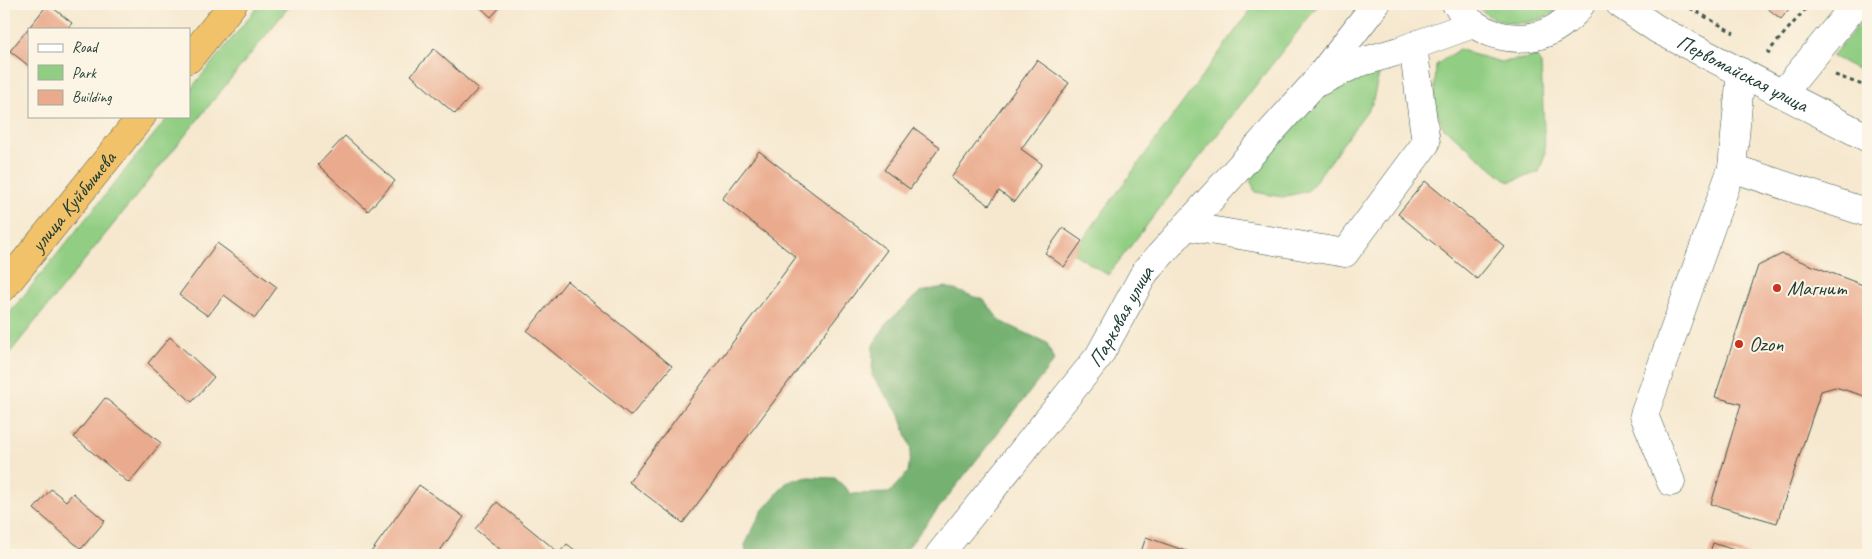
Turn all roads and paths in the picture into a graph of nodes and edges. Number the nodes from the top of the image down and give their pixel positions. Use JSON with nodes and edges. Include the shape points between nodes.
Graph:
{"nodes":[{"id":1,"x":233,"y":4,"type":"edge"},
{"id":2,"x":1376,"y":4,"type":"edge"},
{"id":3,"x":1456,"y":4,"type":"edge"},
{"id":4,"x":1581,"y":4,"type":"edge"},
{"id":5,"x":1620,"y":4,"type":"edge"},
{"id":6,"x":1683,"y":4,"type":"edge"},
{"id":7,"x":1856,"y":4,"type":"edge"},
{"id":8,"x":1474,"y":24,"type":"junction"},
{"id":9,"x":1742,"y":38,"type":"dead end"},
{"id":10,"x":1413,"y":46,"type":"junction"},
{"id":11,"x":190,"y":57,"type":"edge"},
{"id":12,"x":1741,"y":72,"type":"junction"},
{"id":13,"x":1313,"y":85,"type":"junction"},
{"id":14,"x":1783,"y":93,"type":"junction"},
{"id":15,"x":140,"y":118,"type":"edge"},
{"id":16,"x":1868,"y":138,"type":"edge"},
{"id":17,"x":1732,"y":168,"type":"junction"},
{"id":18,"x":1868,"y":213,"type":"edge"},
{"id":19,"x":1186,"y":226,"type":"junction"},
{"id":20,"x":4,"y":287,"type":"edge"},
{"id":21,"x":1672,"y":482,"type":"dead end"},
{"id":22,"x":939,"y":555,"type":"edge"}],
"edges":[{"from":1,"to":11,"type":"highway"},
{"from":2,"to":13,"type":"street","name":"Парковая улица"},
{"from":3,"to":8,"type":"street"},
{"from":4,"to":8,"type":"street","via":[[1556,30],[1529,39],[1500,37]]},
{"from":5,"to":12,"type":"street","name":"Первомайская улица","via":[[1657,29]]},
{"from":6,"to":9,"type":"path"},
{"from":7,"to":14,"type":"street"},
{"from":8,"to":10,"type":"street","name":"Парковая улица"},
{"from":10,"to":13,"type":"street","name":"Парковая улица","via":[[1358,63]]},
{"from":10,"to":19,"type":"street","via":[[1426,143],[1345,253]]},
{"from":12,"to":14,"type":"street","name":"Первомайская улица"},
{"from":12,"to":17,"type":"street"},
{"from":13,"to":19,"type":"street","name":"Парковая улица"},
{"from":14,"to":16,"type":"street","name":"Первомайская улица"},
{"from":15,"to":20,"type":"highway","name":"улица Куйбышева"},
{"from":17,"to":18,"type":"street"},
{"from":17,"to":21,"type":"street","via":[[1644,415]]},
{"from":19,"to":22,"type":"street","name":"Парковая улица","via":[[1145,272],[1099,356]]}]}
